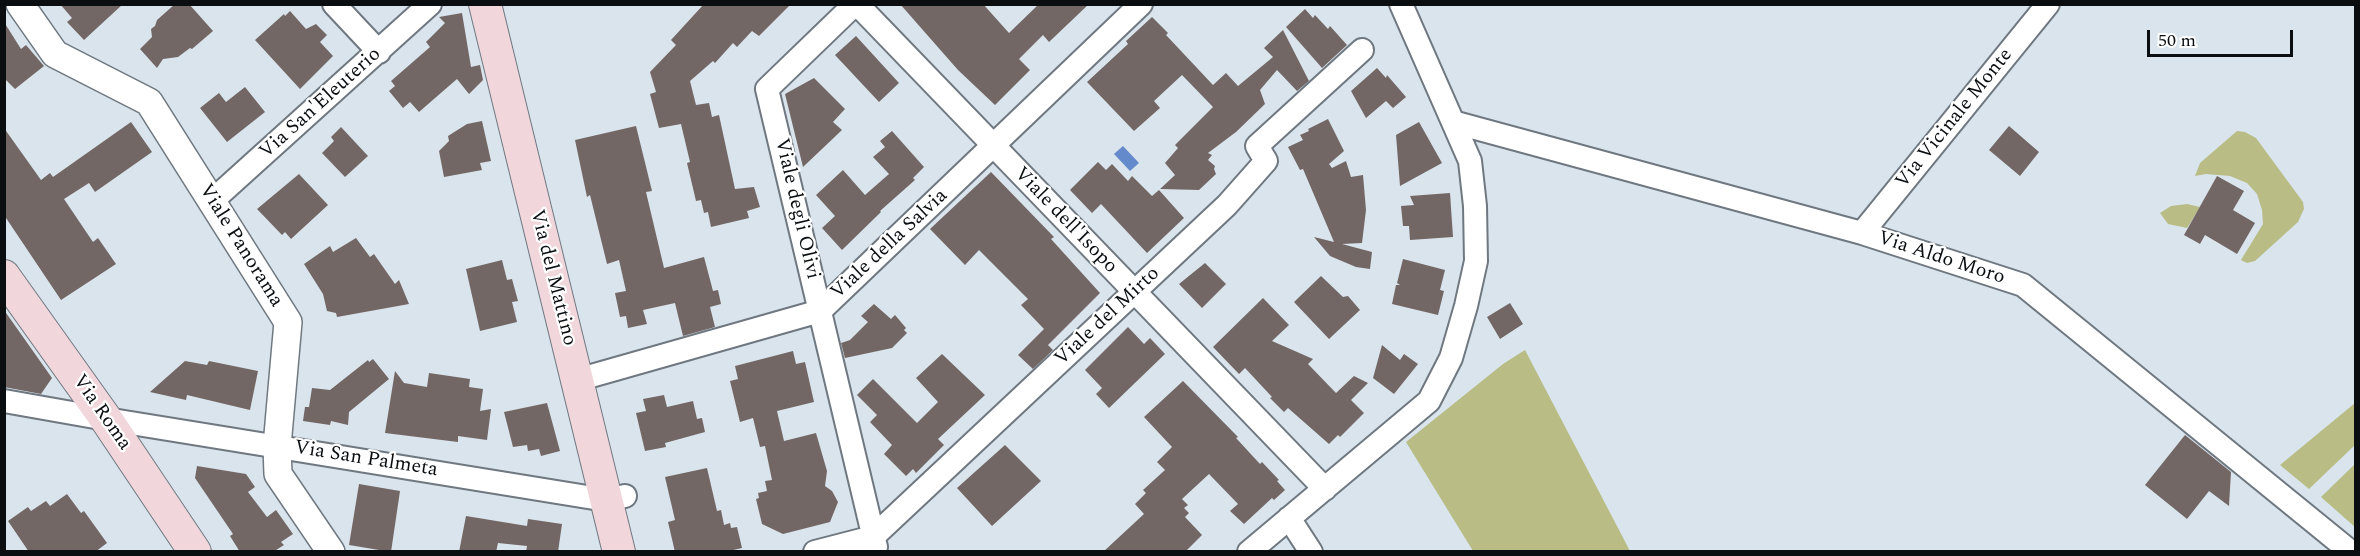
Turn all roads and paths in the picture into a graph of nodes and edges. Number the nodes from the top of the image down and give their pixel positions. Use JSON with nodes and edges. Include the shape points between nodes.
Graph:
{"nodes":[{"id":1,"x":20,"y":4,"type":"edge"},
{"id":2,"x":334,"y":4,"type":"edge"},
{"id":3,"x":430,"y":4,"type":"edge"},
{"id":4,"x":485,"y":4,"type":"edge"},
{"id":5,"x":508,"y":4,"type":"edge"},
{"id":6,"x":856,"y":4,"type":"edge"},
{"id":7,"x":1141,"y":4,"type":"edge"},
{"id":8,"x":1401,"y":4,"type":"edge"},
{"id":9,"x":2048,"y":4,"type":"edge"},
{"id":10,"x":1362,"y":50,"type":"dead end"},
{"id":11,"x":379,"y":52,"type":"junction"},
{"id":12,"x":525,"y":122,"type":"junction"},
{"id":13,"x":1453,"y":122,"type":"junction"},
{"id":14,"x":993,"y":147,"type":"junction"},
{"id":15,"x":212,"y":201,"type":"junction"},
{"id":16,"x":1862,"y":233,"type":"junction"},
{"id":17,"x":4,"y":276,"type":"edge"},
{"id":18,"x":1134,"y":292,"type":"junction"},
{"id":19,"x":820,"y":311,"type":"junction"},
{"id":20,"x":587,"y":378,"type":"junction"},
{"id":21,"x":4,"y":401,"type":"edge"},
{"id":22,"x":106,"y":419,"type":"junction"},
{"id":23,"x":277,"y":446,"type":"junction"},
{"id":24,"x":1324,"y":489,"type":"junction"},
{"id":25,"x":616,"y":498,"type":"junction"},
{"id":26,"x":1289,"y":518,"type":"junction"},
{"id":27,"x":875,"y":544,"type":"edge"},
{"id":28,"x":195,"y":552,"type":"edge"},
{"id":29,"x":331,"y":552,"type":"edge"},
{"id":30,"x":619,"y":552,"type":"edge"},
{"id":31,"x":638,"y":552,"type":"edge"},
{"id":32,"x":815,"y":552,"type":"edge"},
{"id":33,"x":1249,"y":552,"type":"edge"},
{"id":34,"x":1311,"y":552,"type":"edge"},
{"id":35,"x":2351,"y":552,"type":"edge"}],
"edges":[{"from":1,"to":15,"type":"street","name":"Viale Panorama","via":[[55,54],[149,102]]},
{"from":2,"to":11,"type":"street"},
{"from":3,"to":11,"type":"street","name":"Via San'Eleuterio"},
{"from":4,"to":12,"type":"main road","name":"Via del Mattino"},
{"from":5,"to":12,"type":"main road","name":"Via del Mattino"},
{"from":6,"to":14,"type":"street","name":"Viale dell'Isopo"},
{"from":6,"to":19,"type":"street","name":"Viale degli Olivi","via":[[767,89]]},
{"from":7,"to":14,"type":"street","name":"Viale della Salvia"},
{"from":8,"to":13,"type":"street"},
{"from":9,"to":16,"type":"street","name":"Via Vicinale Monte"},
{"from":10,"to":18,"type":"street","name":"Viale del Mirto","via":[[1257,146],[1266,161],[1227,205]]},
{"from":11,"to":15,"type":"street","name":"Via San'Eleuterio"},
{"from":12,"to":20,"type":"main road","name":"Via del Mattino"},
{"from":13,"to":16,"type":"street","name":"Via Aldo Moro"},
{"from":13,"to":24,"type":"street","via":[[1470,161],[1476,261],[1450,358],[1429,401]]},
{"from":14,"to":18,"type":"street","name":"Viale dell'Isopo"},
{"from":14,"to":19,"type":"street","name":"Viale della Salvia"},
{"from":15,"to":23,"type":"street","name":"Viale Panorama","via":[[288,322]]},
{"from":16,"to":35,"type":"street","name":"Via Aldo Moro","via":[[2023,285]]},
{"from":17,"to":22,"type":"main road","name":"Via Roma"},
{"from":18,"to":24,"type":"street","name":"Viale dell'Isopo"},
{"from":18,"to":27,"type":"street","name":"Viale del Mirto"},
{"from":19,"to":20,"type":"street","name":"Viale della Salvia"},
{"from":19,"to":27,"type":"street","name":"Viale degli Olivi"},
{"from":20,"to":25,"type":"main road","name":"Via del Mattino"},
{"from":21,"to":22,"type":"street","name":"Via San Palmeta"},
{"from":22,"to":23,"type":"street","name":"Via San Palmeta"},
{"from":22,"to":28,"type":"main road","name":"Via Roma"},
{"from":23,"to":25,"type":"street","name":"Via San Palmeta"},
{"from":23,"to":29,"type":"street","name":"Viale Panorama","via":[[279,474]]},
{"from":24,"to":26,"type":"street"},
{"from":25,"to":30,"type":"main road","name":"Via del Mattino"},
{"from":25,"to":31,"type":"main road","name":"Via del Mattino"},
{"from":26,"to":33,"type":"street"},
{"from":26,"to":34,"type":"street"},
{"from":27,"to":32,"type":"street","name":"Viale del Mirto"}]}
